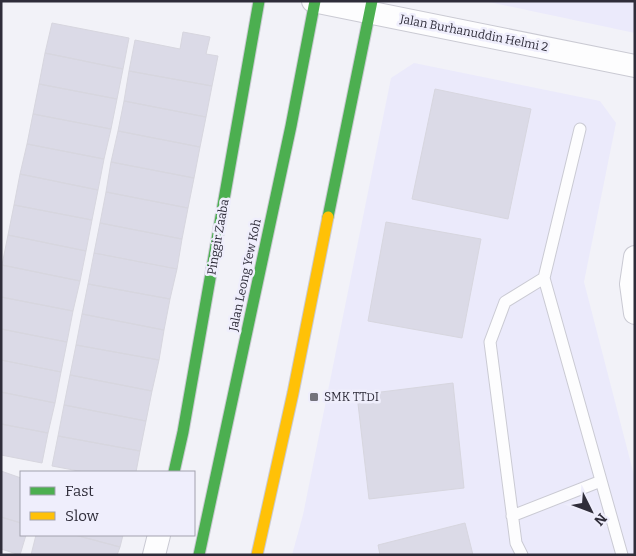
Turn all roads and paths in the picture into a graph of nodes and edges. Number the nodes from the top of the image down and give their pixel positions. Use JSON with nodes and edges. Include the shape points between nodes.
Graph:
{"nodes":[{"id":1,"x":259,"y":1,"type":"edge"},
{"id":2,"x":314,"y":1,"type":"edge"},
{"id":3,"x":371,"y":7,"type":"edge"},
{"id":4,"x":635,"y":66,"type":"edge"},
{"id":5,"x":580,"y":129,"type":"dead end"},
{"id":6,"x":635,"y":257,"type":"edge"},
{"id":7,"x":544,"y":278,"type":"junction"},
{"id":8,"x":635,"y":313,"type":"edge"},
{"id":9,"x":174,"y":471,"type":"edge"},
{"id":10,"x":601,"y":481,"type":"junction"},
{"id":11,"x":512,"y":516,"type":"junction"},
{"id":12,"x":159,"y":536,"type":"edge"},
{"id":13,"x":154,"y":555,"type":"edge"},
{"id":14,"x":199,"y":555,"type":"edge"},
{"id":15,"x":257,"y":555,"type":"edge"},
{"id":16,"x":522,"y":555,"type":"edge"},
{"id":17,"x":622,"y":555,"type":"edge"}],
"edges":[{"from":1,"to":9,"type":"street","name":"Pinggir Zaaba"},
{"from":2,"to":3,"type":"street","name":"Jalan Burhanuddin Helmi 2"},
{"from":2,"to":14,"type":"street","name":"Jalan Leong Yew Koh","via":[[289,136]]},
{"from":3,"to":4,"type":"street","name":"Jalan Burhanuddin Helmi 2"},
{"from":3,"to":15,"type":"street","via":[[294,393]]},
{"from":5,"to":7,"type":"lane"},
{"from":6,"to":8,"type":"street","via":[[631,284]]},
{"from":7,"to":10,"type":"lane"},
{"from":7,"to":11,"type":"lane","via":[[505,302],[490,342]]},
{"from":10,"to":11,"type":"lane"},
{"from":10,"to":17,"type":"lane"},
{"from":11,"to":16,"type":"lane","via":[[516,543]]},
{"from":12,"to":13,"type":"street"}]}
